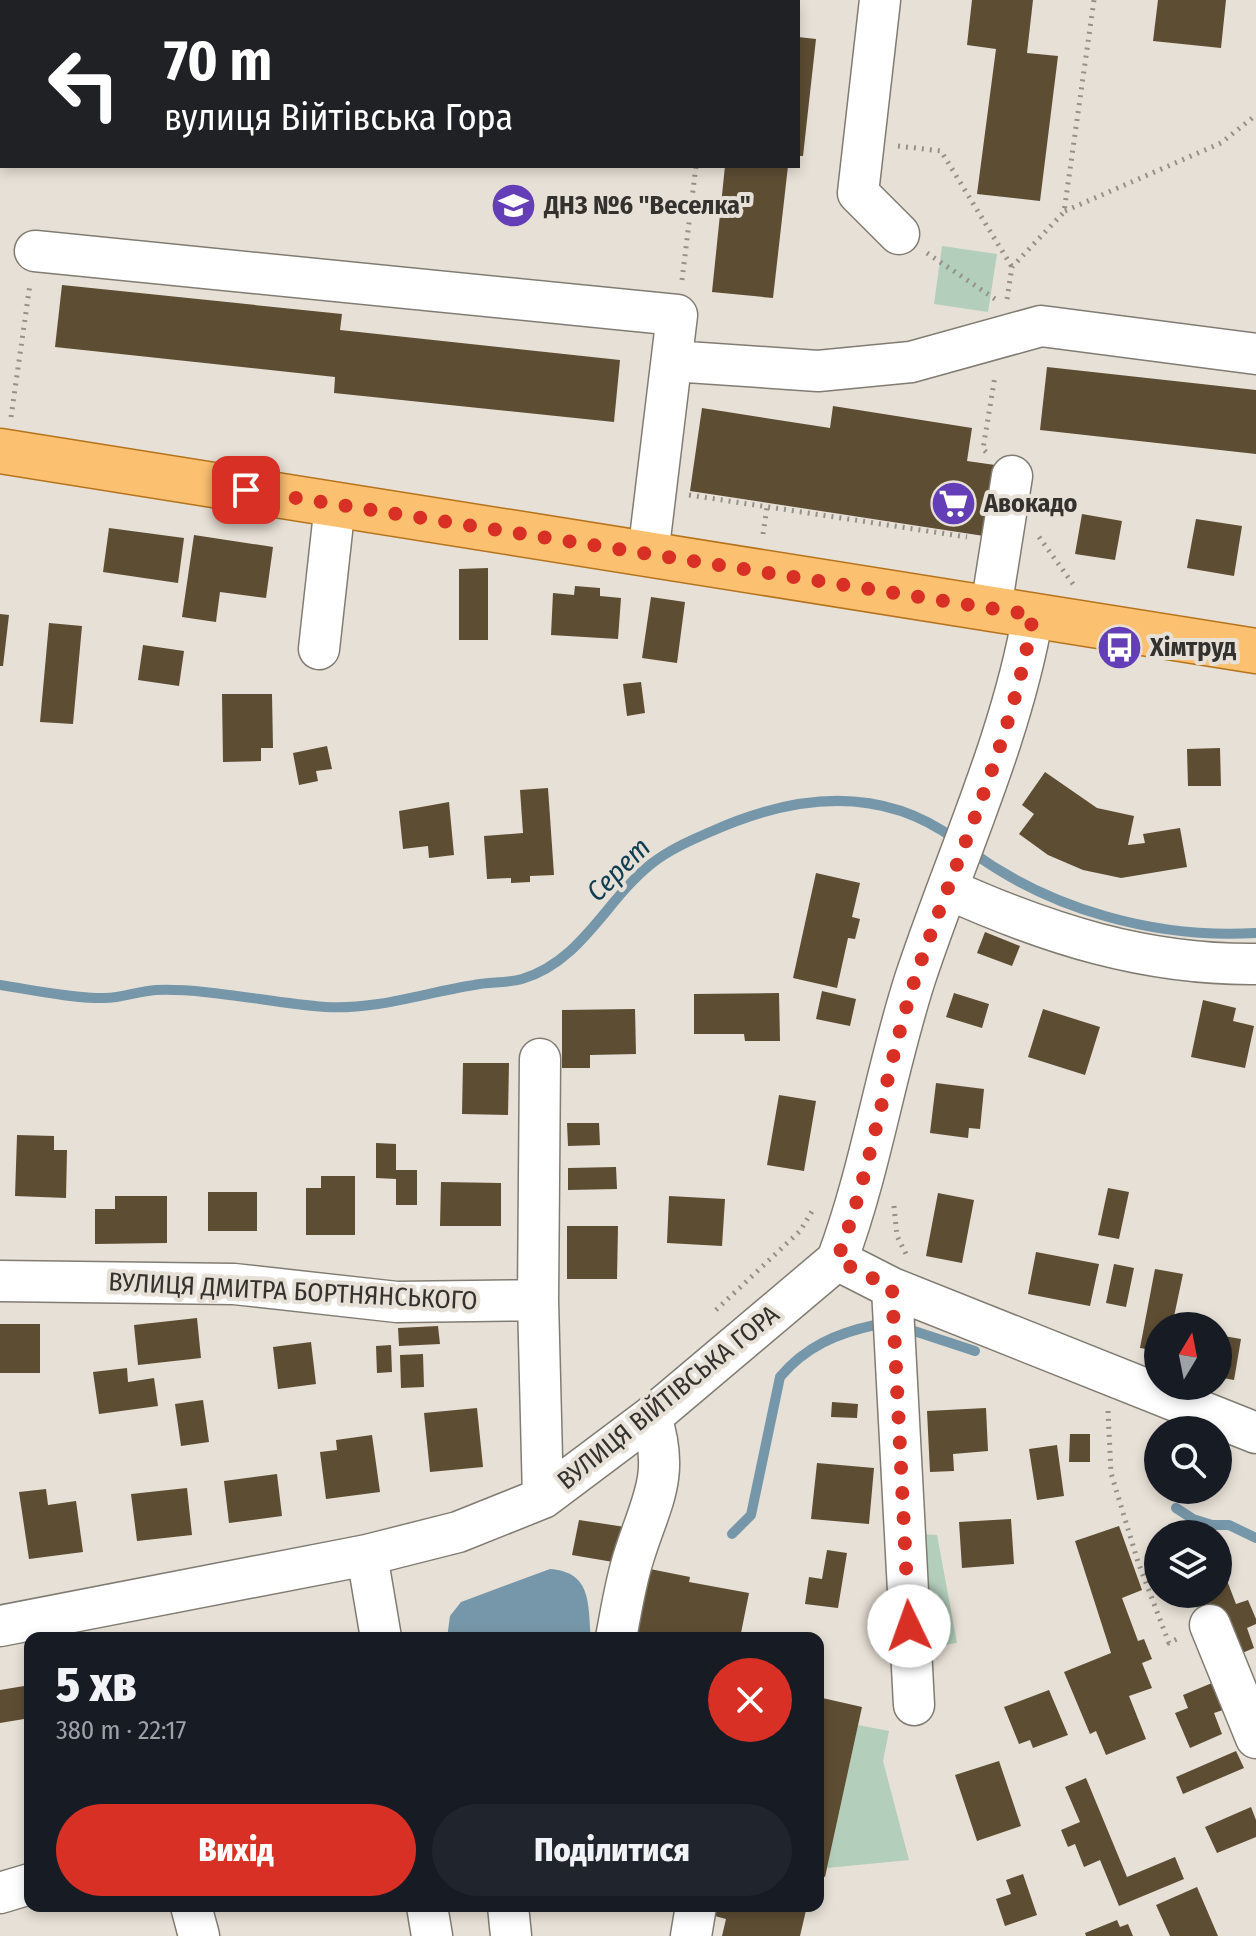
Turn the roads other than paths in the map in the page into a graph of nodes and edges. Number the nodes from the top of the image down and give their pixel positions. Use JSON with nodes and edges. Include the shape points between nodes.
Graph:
{"nodes":[{"id":1,"x":880,"y":0,"type":"edge"},
{"id":2,"x":899,"y":234,"type":"road end"},
{"id":3,"x":35,"y":251,"type":"road end"},
{"id":4,"x":1256,"y":354,"type":"edge"},
{"id":5,"x":672,"y":361,"type":"junction"},
{"id":6,"x":6,"y":434,"type":"edge"},
{"id":7,"x":1010,"y":485,"type":"road end"},
{"id":8,"x":335,"y":504,"type":"junction"},
{"id":9,"x":648,"y":555,"type":"junction"},
{"id":10,"x":991,"y":608,"type":"junction"},
{"id":11,"x":1033,"y":615,"type":"junction"},
{"id":12,"x":319,"y":649,"type":"dead end"},
{"id":13,"x":1256,"y":651,"type":"edge"},
{"id":14,"x":953,"y":876,"type":"junction"},
{"id":15,"x":1256,"y":964,"type":"edge"},
{"id":16,"x":540,"y":1059,"type":"dead end"},
{"id":17,"x":837,"y":1260,"type":"junction"},
{"id":18,"x":901,"y":1274,"type":"junction"},
{"id":19,"x":0,"y":1281,"type":"edge"},
{"id":20,"x":538,"y":1300,"type":"junction"},
{"id":21,"x":651,"y":1417,"type":"junction"},
{"id":22,"x":1256,"y":1433,"type":"edge"},
{"id":23,"x":543,"y":1498,"type":"junction"},
{"id":24,"x":367,"y":1555,"type":"junction"},
{"id":25,"x":1210,"y":1625,"type":"road end"},
{"id":26,"x":0,"y":1626,"type":"edge"},
{"id":27,"x":380,"y":1632,"type":"edge"},
{"id":28,"x":617,"y":1632,"type":"edge"},
{"id":29,"x":914,"y":1705,"type":"dead end"},
{"id":30,"x":1256,"y":1738,"type":"edge"},
{"id":31,"x":24,"y":1886,"type":"edge"},
{"id":32,"x":0,"y":1893,"type":"edge"},
{"id":33,"x":193,"y":1912,"type":"edge"},
{"id":34,"x":428,"y":1912,"type":"edge"},
{"id":35,"x":509,"y":1912,"type":"edge"},
{"id":36,"x":695,"y":1912,"type":"edge"},
{"id":37,"x":199,"y":1936,"type":"edge"},
{"id":38,"x":432,"y":1936,"type":"edge"},
{"id":39,"x":511,"y":1936,"type":"edge"},
{"id":40,"x":691,"y":1936,"type":"edge"}],
"edges":[{"from":1,"to":2,"type":"street","via":[[858,193]]},
{"from":3,"to":5,"type":"street","via":[[677,315]]},
{"from":4,"to":5,"type":"street","via":[[1041,326],[911,362],[818,371]]},
{"from":5,"to":9,"type":"street"},
{"from":6,"to":8,"type":"main road"},
{"from":7,"to":10,"type":"street"},
{"from":8,"to":9,"type":"main road"},
{"from":8,"to":12,"type":"street"},
{"from":9,"to":10,"type":"main road"},
{"from":10,"to":11,"type":"main road"},
{"from":11,"to":13,"type":"main road"},
{"from":11,"to":14,"type":"street","via":[[1018,684]]},
{"from":14,"to":15,"type":"street","via":[[1035,928],[1153,957]]},
{"from":14,"to":17,"type":"street","via":[[894,1048],[856,1210]]},
{"from":16,"to":20,"type":"street"},
{"from":17,"to":18,"type":"street"},
{"from":17,"to":21,"type":"street","name":"ВУЛИЦЯ ВІЙТІВСЬКА ГОРА"},
{"from":18,"to":22,"type":"street","via":[[1114,1375]]},
{"from":18,"to":29,"type":"street"},
{"from":19,"to":20,"type":"street","name":"ВУЛИЦЯ ДМИТРА БОРТНЯНСЬКОГО","via":[[234,1284],[397,1302]]},
{"from":20,"to":23,"type":"street"},
{"from":21,"to":23,"type":"street","name":"ВУЛИЦЯ ВІЙТІВСЬКА ГОРА"},
{"from":21,"to":28,"type":"street","via":[[661,1447],[659,1471],[628,1574]]},
{"from":23,"to":24,"type":"street","name":"ВУЛИЦЯ ВІЙТІВСЬКА ГОРА","via":[[458,1532]]},
{"from":24,"to":26,"type":"street","name":"ВУЛИЦЯ ВІЙТІВСЬКА ГОРА"},
{"from":24,"to":27,"type":"street"},
{"from":25,"to":30,"type":"street"},
{"from":31,"to":32,"type":"street"},
{"from":33,"to":37,"type":"street"},
{"from":34,"to":38,"type":"street"},
{"from":35,"to":39,"type":"street"},
{"from":36,"to":40,"type":"street"}]}
